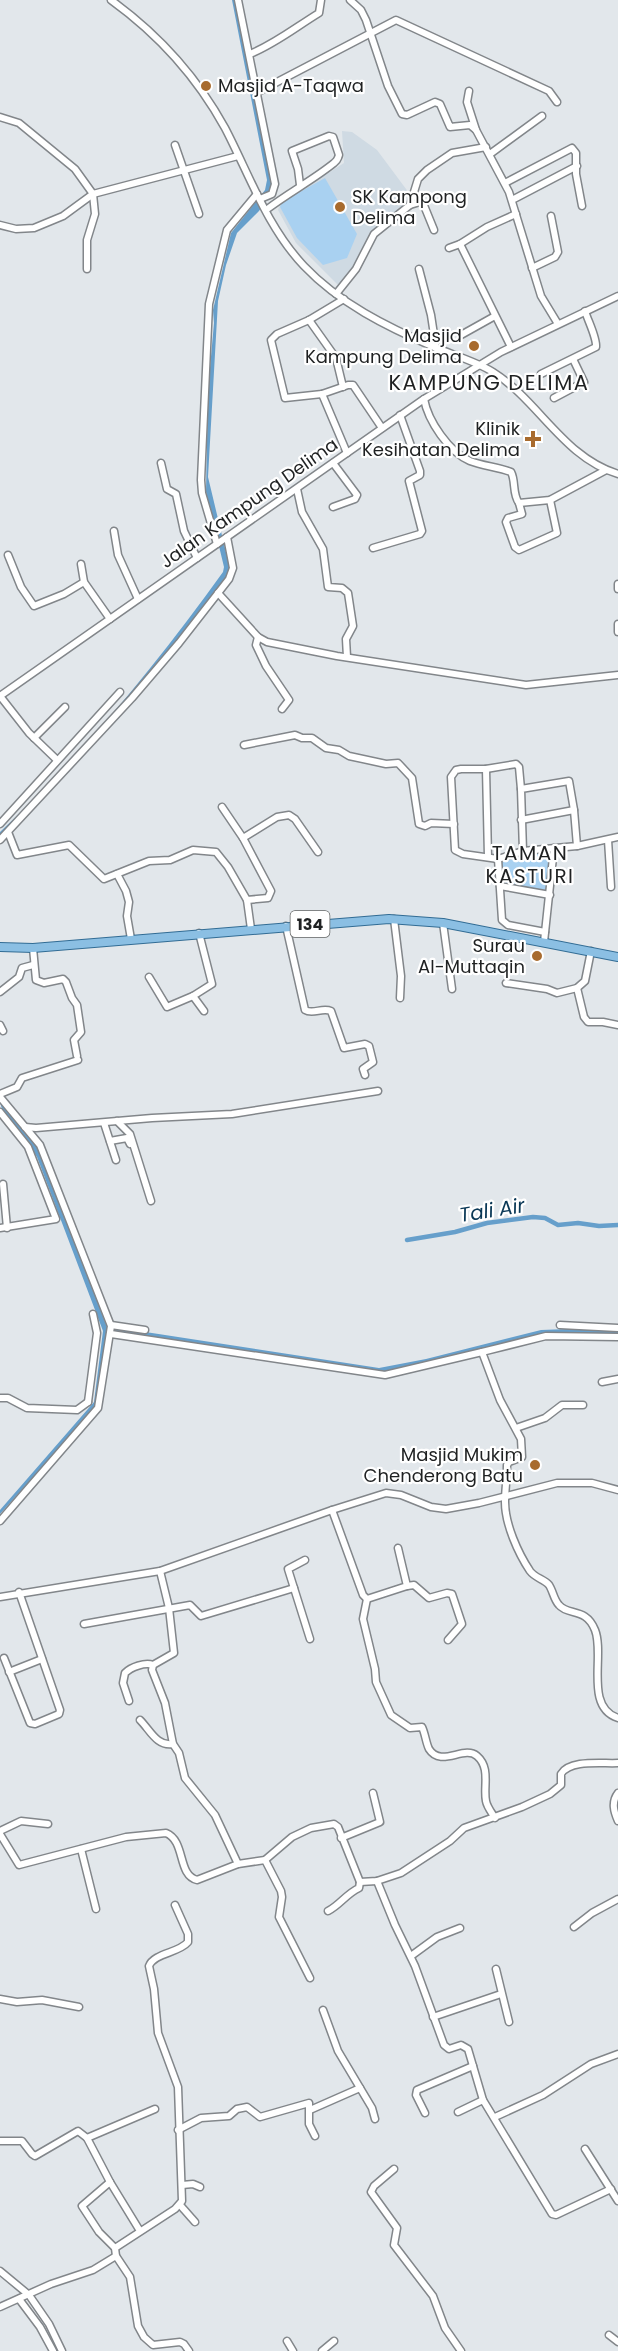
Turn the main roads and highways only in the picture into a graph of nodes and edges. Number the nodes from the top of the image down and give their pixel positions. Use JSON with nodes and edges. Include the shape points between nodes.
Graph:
{"nodes":[{"id":1,"x":0,"y":947,"type":"edge"},
{"id":2,"x":618,"y":957,"type":"edge"}],
"edges":[{"from":1,"to":2,"type":"main road","number":"134","via":[[33,948],[394,919],[443,923]]}]}
